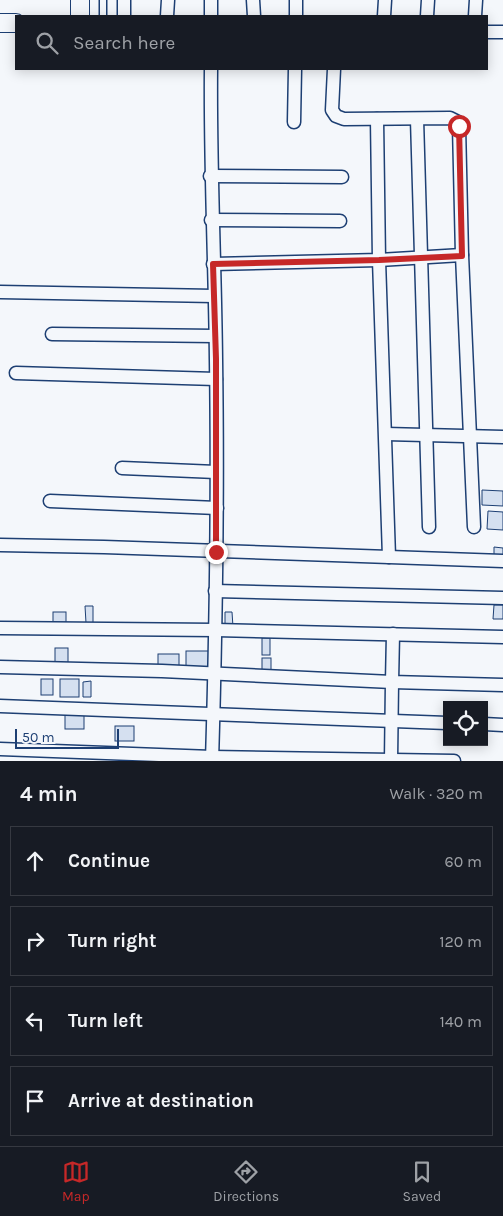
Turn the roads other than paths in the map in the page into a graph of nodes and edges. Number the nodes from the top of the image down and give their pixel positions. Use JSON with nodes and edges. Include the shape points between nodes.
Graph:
{"nodes":[{"id":1,"x":80,"y":0,"type":"edge"},
{"id":2,"x":103,"y":0,"type":"edge"},
{"id":3,"x":124,"y":0,"type":"edge"},
{"id":4,"x":168,"y":0,"type":"edge"},
{"id":5,"x":211,"y":0,"type":"edge"},
{"id":6,"x":253,"y":0,"type":"edge"},
{"id":7,"x":296,"y":0,"type":"edge"},
{"id":8,"x":385,"y":0,"type":"edge"},
{"id":9,"x":428,"y":0,"type":"edge"},
{"id":10,"x":476,"y":0,"type":"edge"},
{"id":11,"x":80,"y":15,"type":"edge"},
{"id":12,"x":103,"y":15,"type":"edge"},
{"id":13,"x":124,"y":15,"type":"edge"},
{"id":14,"x":167,"y":15,"type":"edge"},
{"id":15,"x":211,"y":15,"type":"edge"},
{"id":16,"x":254,"y":15,"type":"edge"},
{"id":17,"x":296,"y":15,"type":"edge"},
{"id":18,"x":384,"y":15,"type":"edge"},
{"id":19,"x":427,"y":15,"type":"edge"},
{"id":20,"x":475,"y":15,"type":"edge"},
{"id":21,"x":0,"y":23,"type":"edge"},
{"id":22,"x":15,"y":23,"type":"edge"},
{"id":23,"x":488,"y":32,"type":"edge"},
{"id":24,"x":503,"y":32,"type":"edge"},
{"id":25,"x":211,"y":70,"type":"edge"},
{"id":26,"x":295,"y":70,"type":"edge"},
{"id":27,"x":334,"y":70,"type":"edge"},
{"id":28,"x":377,"y":119,"type":"junction"},
{"id":29,"x":416,"y":119,"type":"junction"},
{"id":30,"x":294,"y":122,"type":"dead end"},
{"id":31,"x":210,"y":176,"type":"junction"},
{"id":32,"x":342,"y":177,"type":"dead end"},
{"id":33,"x":212,"y":220,"type":"junction"},
{"id":34,"x":340,"y":221,"type":"dead end"},
{"id":35,"x":462,"y":256,"type":"junction"},
{"id":36,"x":421,"y":258,"type":"junction"},
{"id":37,"x":379,"y":260,"type":"junction"},
{"id":38,"x":213,"y":264,"type":"junction"},
{"id":39,"x":0,"y":292,"type":"edge"},
{"id":40,"x":214,"y":296,"type":"junction"},
{"id":41,"x":52,"y":334,"type":"dead end"},
{"id":42,"x":215,"y":336,"type":"junction"},
{"id":43,"x":16,"y":373,"type":"dead end"},
{"id":44,"x":216,"y":379,"type":"junction"},
{"id":45,"x":386,"y":434,"type":"junction"},
{"id":46,"x":427,"y":435,"type":"junction"},
{"id":47,"x":470,"y":436,"type":"junction"},
{"id":48,"x":503,"y":437,"type":"edge"},
{"id":49,"x":122,"y":468,"type":"dead end"},
{"id":50,"x":216,"y":472,"type":"junction"},
{"id":51,"x":50,"y":501,"type":"dead end"},
{"id":52,"x":216,"y":508,"type":"junction"},
{"id":53,"x":429,"y":527,"type":"dead end"},
{"id":54,"x":474,"y":527,"type":"dead end"},
{"id":55,"x":0,"y":545,"type":"edge"},
{"id":56,"x":216,"y":552,"type":"junction"},
{"id":57,"x":389,"y":557,"type":"junction"},
{"id":58,"x":503,"y":561,"type":"edge"},
{"id":59,"x":215,"y":591,"type":"junction"},
{"id":60,"x":503,"y":598,"type":"edge"},
{"id":61,"x":0,"y":628,"type":"edge"},
{"id":62,"x":216,"y":630,"type":"junction"},
{"id":63,"x":393,"y":634,"type":"junction"},
{"id":64,"x":503,"y":637,"type":"edge"},
{"id":65,"x":0,"y":667,"type":"edge"},
{"id":66,"x":214,"y":674,"type":"junction"},
{"id":67,"x":392,"y":682,"type":"junction"},
{"id":68,"x":503,"y":685,"type":"edge"},
{"id":69,"x":0,"y":706,"type":"edge"},
{"id":70,"x":212,"y":715,"type":"junction"},
{"id":71,"x":392,"y":722,"type":"junction"},
{"id":72,"x":443,"y":723,"type":"edge"},
{"id":73,"x":488,"y":724,"type":"edge"},
{"id":74,"x":503,"y":725,"type":"edge"},
{"id":75,"x":0,"y":749,"type":"edge"},
{"id":76,"x":212,"y":759,"type":"edge"},
{"id":77,"x":391,"y":760,"type":"edge"},
{"id":78,"x":454,"y":761,"type":"edge"}],
"edges":[{"from":1,"to":11,"type":"street"},
{"from":2,"to":12,"type":"lane"},
{"from":3,"to":13,"type":"street"},
{"from":4,"to":14,"type":"street"},
{"from":5,"to":15,"type":"street"},
{"from":6,"to":16,"type":"street"},
{"from":7,"to":17,"type":"street"},
{"from":8,"to":18,"type":"street"},
{"from":9,"to":19,"type":"street"},
{"from":10,"to":20,"type":"street"},
{"from":21,"to":22,"type":"street"},
{"from":23,"to":24,"type":"street"},
{"from":25,"to":31,"type":"street"},
{"from":26,"to":30,"type":"street"},
{"from":27,"to":28,"type":"street","via":[[332,110],[336,116]]},
{"from":28,"to":29,"type":"street"},
{"from":28,"to":37,"type":"street"},
{"from":29,"to":35,"type":"street","via":[[450,118],[458,122]]},
{"from":29,"to":36,"type":"street"},
{"from":31,"to":32,"type":"street"},
{"from":31,"to":33,"type":"street"},
{"from":33,"to":34,"type":"street"},
{"from":33,"to":38,"type":"street"},
{"from":35,"to":36,"type":"street"},
{"from":35,"to":47,"type":"street"},
{"from":36,"to":37,"type":"street"},
{"from":36,"to":46,"type":"street"},
{"from":37,"to":38,"type":"street"},
{"from":37,"to":45,"type":"street"},
{"from":38,"to":40,"type":"street"},
{"from":39,"to":40,"type":"street"},
{"from":40,"to":42,"type":"street"},
{"from":41,"to":42,"type":"street"},
{"from":42,"to":44,"type":"street"},
{"from":43,"to":44,"type":"street"},
{"from":44,"to":50,"type":"street"},
{"from":45,"to":46,"type":"street"},
{"from":45,"to":57,"type":"street"},
{"from":46,"to":47,"type":"street"},
{"from":46,"to":53,"type":"street"},
{"from":47,"to":48,"type":"street"},
{"from":47,"to":54,"type":"street"},
{"from":49,"to":50,"type":"street"},
{"from":50,"to":52,"type":"street"},
{"from":51,"to":52,"type":"street"},
{"from":52,"to":56,"type":"street"},
{"from":55,"to":56,"type":"street"},
{"from":56,"to":57,"type":"street"},
{"from":56,"to":59,"type":"street"},
{"from":57,"to":58,"type":"street"},
{"from":59,"to":60,"type":"street"},
{"from":59,"to":62,"type":"street"},
{"from":61,"to":62,"type":"street"},
{"from":62,"to":63,"type":"street"},
{"from":62,"to":66,"type":"street"},
{"from":63,"to":64,"type":"street"},
{"from":63,"to":67,"type":"street"},
{"from":65,"to":66,"type":"street"},
{"from":66,"to":67,"type":"street"},
{"from":66,"to":70,"type":"street"},
{"from":67,"to":68,"type":"street"},
{"from":67,"to":71,"type":"street"},
{"from":69,"to":70,"type":"street"},
{"from":70,"to":71,"type":"street"},
{"from":70,"to":76,"type":"street"},
{"from":71,"to":72,"type":"street"},
{"from":71,"to":77,"type":"street"},
{"from":73,"to":74,"type":"street"},
{"from":75,"to":76,"type":"street"},
{"from":76,"to":77,"type":"street"},
{"from":77,"to":78,"type":"street"}]}
